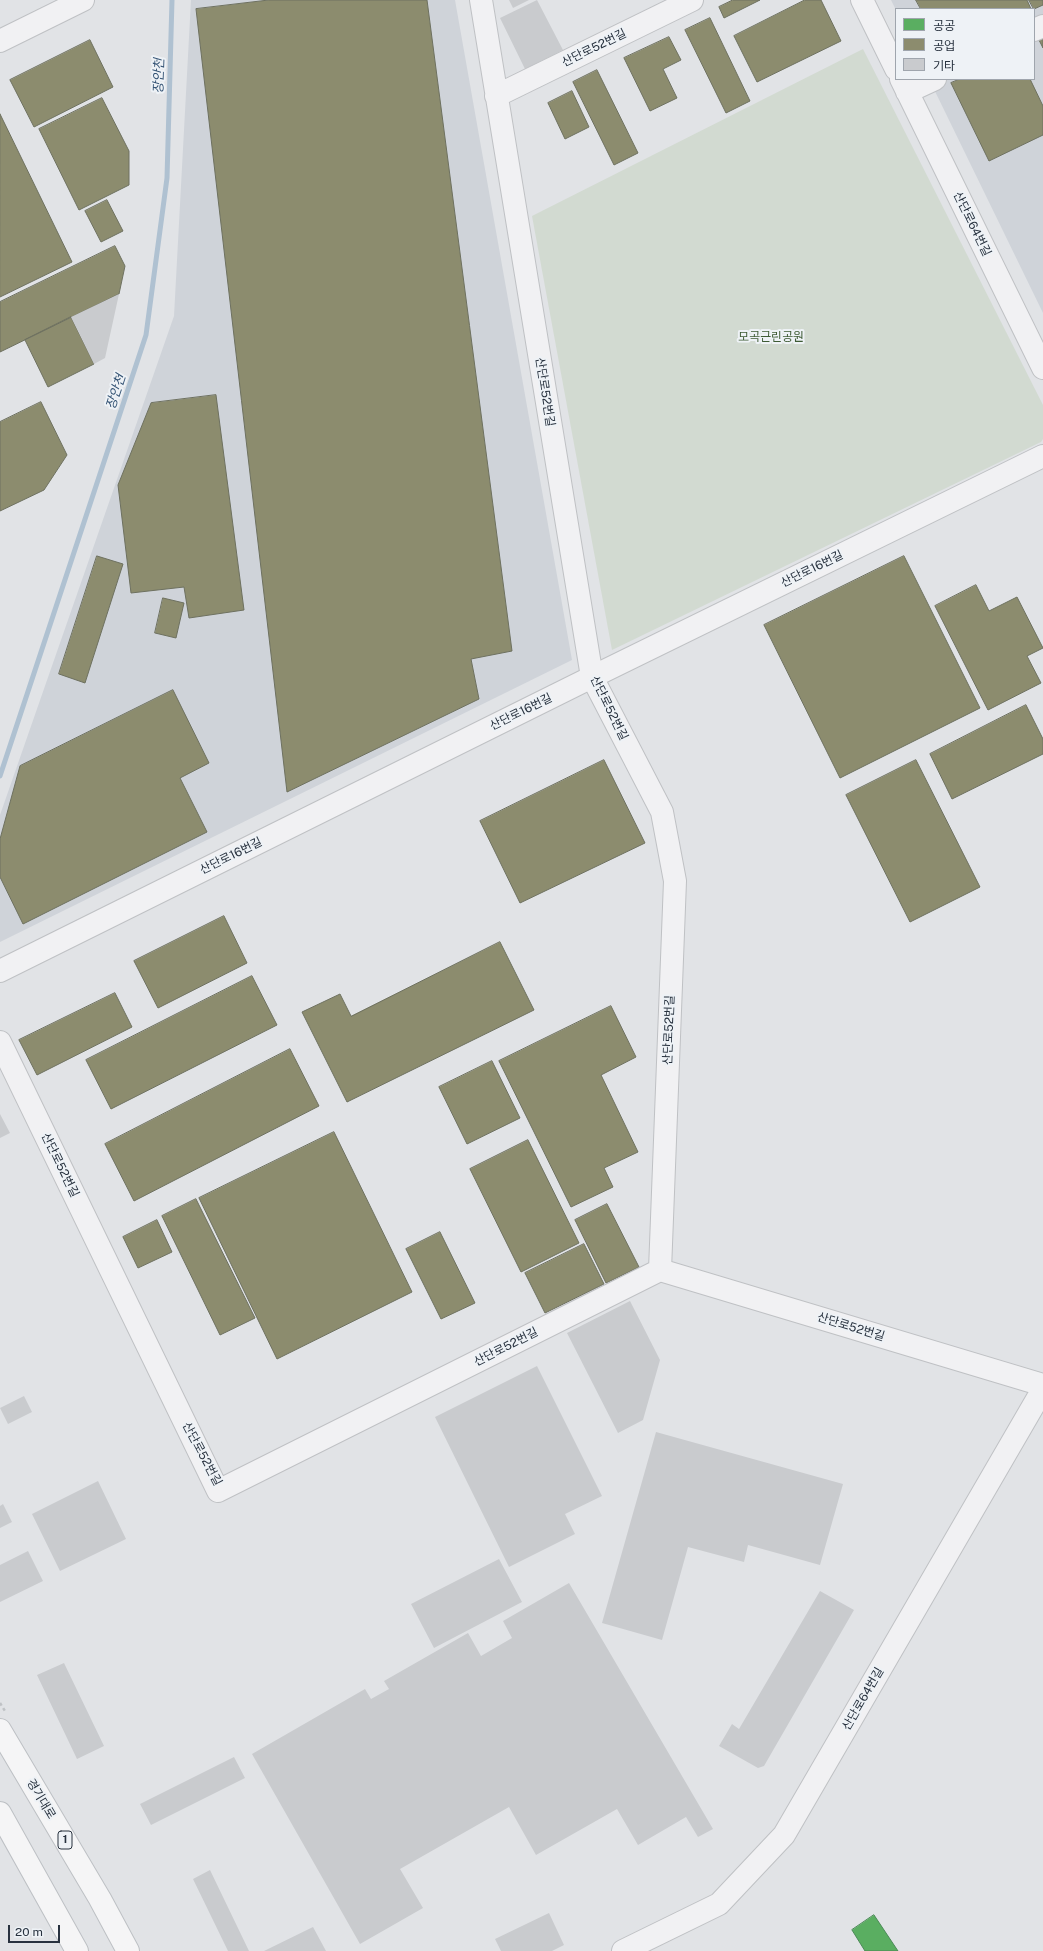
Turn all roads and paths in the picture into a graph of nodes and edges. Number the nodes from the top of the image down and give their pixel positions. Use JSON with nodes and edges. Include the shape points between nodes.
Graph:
{"nodes":[{"id":1,"x":83,"y":0,"type":"edge"},
{"id":2,"x":481,"y":0,"type":"edge"},
{"id":3,"x":692,"y":0,"type":"edge"},
{"id":4,"x":862,"y":0,"type":"edge"},
{"id":5,"x":49,"y":8,"type":"edge"},
{"id":6,"x":0,"y":41,"type":"edge"},
{"id":7,"x":895,"y":67,"type":"edge"},
{"id":8,"x":931,"y":80,"type":"edge"},
{"id":9,"x":904,"y":86,"type":"edge"},
{"id":10,"x":496,"y":96,"type":"junction"},
{"id":11,"x":1043,"y":368,"type":"edge"},
{"id":12,"x":1043,"y":456,"type":"edge"},
{"id":13,"x":592,"y":677,"type":"junction"},
{"id":14,"x":0,"y":971,"type":"edge"},
{"id":15,"x":0,"y":1042,"type":"edge"},
{"id":16,"x":660,"y":1270,"type":"junction"},
{"id":17,"x":1043,"y":1385,"type":"edge"},
{"id":18,"x":1043,"y":1389,"type":"edge"},
{"id":19,"x":0,"y":1730,"type":"edge"},
{"id":20,"x":0,"y":1813,"type":"edge"},
{"id":21,"x":77,"y":1951,"type":"edge"},
{"id":22,"x":128,"y":1951,"type":"edge"},
{"id":23,"x":623,"y":1951,"type":"edge"}],
"edges":[{"from":1,"to":5,"type":"street"},
{"from":2,"to":10,"type":"street","name":"산단로52번길"},
{"from":3,"to":10,"type":"street","name":"산단로52번길"},
{"from":4,"to":7,"type":"street"},
{"from":5,"to":6,"type":"street"},
{"from":8,"to":9,"type":"street"},
{"from":9,"to":11,"type":"street","name":"산단로64번길"},
{"from":10,"to":13,"type":"street","name":"산단로52번길"},
{"from":12,"to":13,"type":"street","name":"산단로16번길"},
{"from":13,"to":14,"type":"street","name":"산단로16번길"},
{"from":13,"to":16,"type":"street","name":"산단로52번길","via":[[662,812],[675,881]]},
{"from":15,"to":16,"type":"street","name":"산단로52번길","via":[[218,1491]]},
{"from":16,"to":17,"type":"street","name":"산단로52번길"},
{"from":18,"to":23,"type":"street","name":"산단로64번길","via":[[784,1835],[719,1904]]},
{"from":19,"to":22,"type":"main road","name":"경기대로","number":"1"},
{"from":20,"to":21,"type":"main road"}]}
